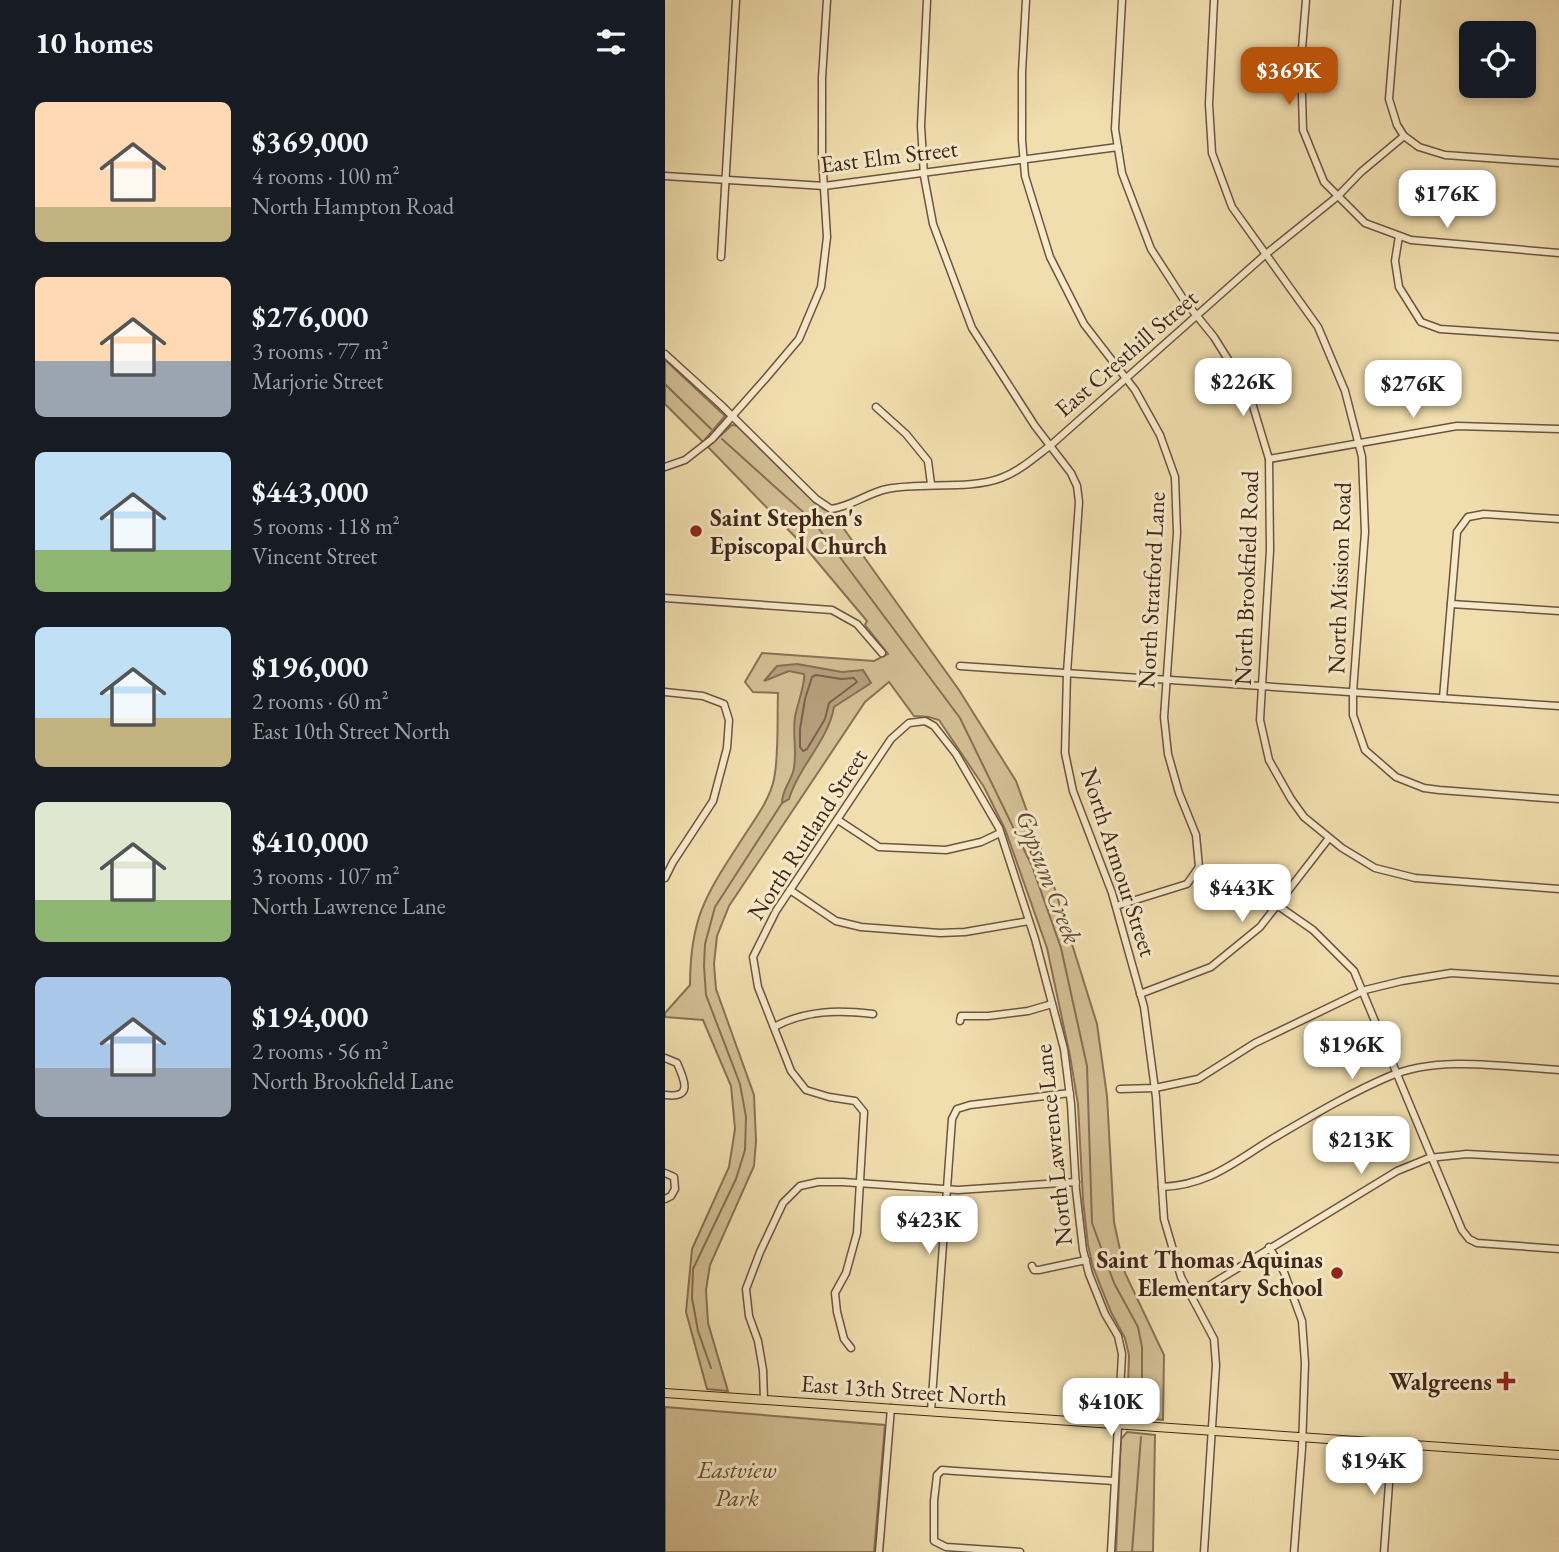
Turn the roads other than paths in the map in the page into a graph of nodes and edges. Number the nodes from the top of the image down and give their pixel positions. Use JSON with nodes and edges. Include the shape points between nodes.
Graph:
{"nodes":[{"id":1,"x":736,"y":0,"type":"edge"},
{"id":2,"x":827,"y":0,"type":"edge"},
{"id":3,"x":927,"y":0,"type":"edge"},
{"id":4,"x":1026,"y":0,"type":"edge"},
{"id":5,"x":1122,"y":0,"type":"edge"},
{"id":6,"x":1214,"y":0,"type":"edge"},
{"id":7,"x":1306,"y":0,"type":"edge"},
{"id":8,"x":1397,"y":0,"type":"edge"},
{"id":9,"x":1405,"y":136,"type":"junction"},
{"id":10,"x":1118,"y":147,"type":"junction"},
{"id":11,"x":1024,"y":159,"type":"junction"},
{"id":12,"x":1559,"y":163,"type":"edge"},
{"id":13,"x":924,"y":172,"type":"junction"},
{"id":14,"x":665,"y":176,"type":"edge"},
{"id":15,"x":726,"y":180,"type":"junction"},
{"id":16,"x":824,"y":186,"type":"junction"},
{"id":17,"x":1338,"y":196,"type":"junction"},
{"id":18,"x":1399,"y":236,"type":"junction"},
{"id":19,"x":1559,"y":253,"type":"edge"},
{"id":20,"x":1266,"y":254,"type":"junction"},
{"id":21,"x":721,"y":257,"type":"dead end"},
{"id":22,"x":1198,"y":317,"type":"junction"},
{"id":23,"x":1559,"y":337,"type":"edge"},
{"id":24,"x":665,"y":354,"type":"edge"},
{"id":25,"x":1126,"y":379,"type":"junction"},
{"id":26,"x":876,"y":407,"type":"dead end"},
{"id":27,"x":732,"y":416,"type":"junction"},
{"id":28,"x":1559,"y":429,"type":"edge"},
{"id":29,"x":1359,"y":444,"type":"junction"},
{"id":30,"x":1051,"y":445,"type":"junction"},
{"id":31,"x":1269,"y":459,"type":"junction"},
{"id":32,"x":665,"y":467,"type":"edge"},
{"id":33,"x":931,"y":484,"type":"junction"},
{"id":34,"x":1559,"y":519,"type":"edge"},
{"id":35,"x":665,"y":597,"type":"edge"},
{"id":36,"x":1451,"y":604,"type":"junction"},
{"id":37,"x":1559,"y":611,"type":"edge"},
{"id":38,"x":882,"y":653,"type":"dead end"},
{"id":39,"x":960,"y":666,"type":"dead end"},
{"id":40,"x":1067,"y":673,"type":"junction"},
{"id":41,"x":1166,"y":680,"type":"junction"},
{"id":42,"x":1261,"y":686,"type":"junction"},
{"id":43,"x":665,"y":692,"type":"edge"},
{"id":44,"x":1353,"y":692,"type":"junction"},
{"id":45,"x":1443,"y":698,"type":"junction"},
{"id":46,"x":1559,"y":706,"type":"edge"},
{"id":47,"x":920,"y":721,"type":"joint"},
{"id":48,"x":1559,"y":799,"type":"edge"},
{"id":49,"x":838,"y":820,"type":"junction"},
{"id":50,"x":1000,"y":832,"type":"junction"},
{"id":51,"x":1329,"y":838,"type":"junction"},
{"id":52,"x":665,"y":878,"type":"edge"},
{"id":53,"x":1559,"y":889,"type":"edge"},
{"id":54,"x":790,"y":890,"type":"junction"},
{"id":55,"x":1277,"y":905,"type":"junction"},
{"id":56,"x":1116,"y":906,"type":"junction"},
{"id":57,"x":1030,"y":921,"type":"junction"},
{"id":58,"x":1559,"y":980,"type":"edge"},
{"id":59,"x":1363,"y":991,"type":"junction"},
{"id":60,"x":1140,"y":994,"type":"junction"},
{"id":61,"x":1052,"y":1004,"type":"junction"},
{"id":62,"x":873,"y":1014,"type":"dead end"},
{"id":63,"x":960,"y":1021,"type":"dead end"},
{"id":64,"x":773,"y":1027,"type":"junction"},
{"id":65,"x":665,"y":1058,"type":"edge"},
{"id":66,"x":1559,"y":1070,"type":"edge"},
{"id":67,"x":1397,"y":1074,"type":"junction"},
{"id":68,"x":1155,"y":1088,"type":"junction"},
{"id":69,"x":1120,"y":1089,"type":"dead end"},
{"id":70,"x":1070,"y":1093,"type":"junction"},
{"id":71,"x":665,"y":1096,"type":"edge"},
{"id":72,"x":1431,"y":1158,"type":"junction"},
{"id":73,"x":1559,"y":1159,"type":"edge"},
{"id":74,"x":665,"y":1173,"type":"edge"},
{"id":75,"x":1076,"y":1182,"type":"junction"},
{"id":76,"x":861,"y":1183,"type":"junction"},
{"id":77,"x":1162,"y":1187,"type":"junction"},
{"id":78,"x":947,"y":1189,"type":"junction"},
{"id":79,"x":665,"y":1199,"type":"edge"},
{"id":80,"x":1269,"y":1247,"type":"junction"},
{"id":81,"x":1559,"y":1249,"type":"edge"},
{"id":82,"x":1086,"y":1260,"type":"junction"},
{"id":83,"x":1032,"y":1266,"type":"dead end"},
{"id":84,"x":1192,"y":1296,"type":"junction"},
{"id":85,"x":851,"y":1348,"type":"dead end"},
{"id":86,"x":665,"y":1393,"type":"edge"},
{"id":87,"x":764,"y":1400,"type":"junction"},
{"id":88,"x":891,"y":1408,"type":"junction"},
{"id":89,"x":931,"y":1411,"type":"junction"},
{"id":90,"x":1118,"y":1424,"type":"junction"},
{"id":91,"x":1212,"y":1430,"type":"junction"},
{"id":92,"x":1302,"y":1437,"type":"junction"},
{"id":93,"x":1392,"y":1443,"type":"junction"},
{"id":94,"x":1559,"y":1455,"type":"edge"},
{"id":95,"x":1114,"y":1480,"type":"junction"},
{"id":96,"x":879,"y":1552,"type":"edge"},
{"id":97,"x":1020,"y":1552,"type":"edge"},
{"id":98,"x":1111,"y":1552,"type":"edge"},
{"id":99,"x":1205,"y":1552,"type":"edge"},
{"id":100,"x":1294,"y":1552,"type":"edge"},
{"id":101,"x":1384,"y":1552,"type":"edge"}],
"edges":[{"from":1,"to":15,"type":"street"},
{"from":2,"to":16,"type":"street","via":[[822,78]]},
{"from":3,"to":13,"type":"street","name":"North Armour Street","via":[[921,127]]},
{"from":4,"to":11,"type":"street","name":"North Stratford Lane"},
{"from":5,"to":10,"type":"street","name":"North Brookfield Road"},
{"from":6,"to":20,"type":"street","name":"North Mission Road","via":[[1209,104],[1212,153],[1232,207]]},
{"from":7,"to":17,"type":"street","via":[[1301,61],[1303,130],[1324,182]]},
{"from":8,"to":9,"type":"street","via":[[1389,99]]},
{"from":9,"to":12,"type":"street","via":[[1419,147],[1445,155]]},
{"from":9,"to":17,"type":"street","name":"East Cresthill Street"},
{"from":10,"to":11,"type":"street","name":"East Elm Street"},
{"from":10,"to":22,"type":"street","name":"North Brookfield Road","via":[[1122,173],[1151,249]]},
{"from":11,"to":13,"type":"street","name":"East Elm Street"},
{"from":11,"to":25,"type":"street","name":"North Stratford Lane","via":[[1050,257],[1084,324]]},
{"from":13,"to":16,"type":"street","name":"East Elm Street"},
{"from":13,"to":30,"type":"street","name":"North Armour Street","via":[[933,224],[972,328]]},
{"from":14,"to":15,"type":"street","name":"East Elm Street"},
{"from":15,"to":16,"type":"street","name":"East Elm Street"},
{"from":15,"to":21,"type":"street"},
{"from":16,"to":27,"type":"street","via":[[827,237],[821,288],[799,339]]},
{"from":17,"to":18,"type":"street","via":[[1365,223]]},
{"from":17,"to":20,"type":"street","name":"East Cresthill Street"},
{"from":18,"to":19,"type":"street"},
{"from":18,"to":23,"type":"street","via":[[1395,261],[1399,287],[1421,322],[1440,329]]},
{"from":20,"to":22,"type":"street","name":"East Cresthill Street"},
{"from":20,"to":29,"type":"street","name":"North Mission Road","via":[[1318,327],[1345,391]]},
{"from":22,"to":25,"type":"street","name":"East Cresthill Street"},
{"from":22,"to":31,"type":"street","name":"North Brookfield Road","via":[[1249,393]]},
{"from":24,"to":27,"type":"street"},
{"from":25,"to":30,"type":"street","name":"East Cresthill Street"},
{"from":25,"to":41,"type":"street","name":"North Stratford Lane","via":[[1160,435],[1175,477],[1177,533]]},
{"from":26,"to":33,"type":"street","via":[[907,434],[928,461]]},
{"from":27,"to":32,"type":"street","via":[[685,460]]},
{"from":27,"to":33,"type":"street","name":"East Cresthill Street","via":[[831,509],[885,489]]},
{"from":28,"to":29,"type":"street","via":[[1457,426]]},
{"from":29,"to":31,"type":"street"},
{"from":29,"to":44,"type":"street","name":"North Mission Road","via":[[1365,531]]},
{"from":30,"to":33,"type":"street","name":"East Cresthill Street","via":[[1000,478]]},
{"from":30,"to":40,"type":"street","name":"North Armour Street","via":[[1073,477],[1079,502]]},
{"from":31,"to":42,"type":"street","name":"North Brookfield Road","via":[[1270,551]]},
{"from":34,"to":36,"type":"street","via":[[1468,517],[1457,532]]},
{"from":35,"to":38,"type":"street","via":[[832,610],[857,624]]},
{"from":36,"to":37,"type":"street"},
{"from":36,"to":45,"type":"street"},
{"from":39,"to":40,"type":"street"},
{"from":40,"to":41,"type":"street"},
{"from":40,"to":56,"type":"street","name":"North Armour Street","via":[[1065,753],[1073,791]]},
{"from":41,"to":42,"type":"street"},
{"from":41,"to":56,"type":"street","name":"North Stratford Lane","via":[[1168,754],[1196,835],[1199,867],[1187,884]]},
{"from":42,"to":44,"type":"street"},
{"from":42,"to":51,"type":"street","name":"North Brookfield Road","via":[[1260,720],[1269,760],[1304,817]]},
{"from":43,"to":52,"type":"street","via":[[703,696],[724,704],[729,720],[713,801]]},
{"from":44,"to":45,"type":"street"},
{"from":44,"to":48,"type":"street","name":"North Mission Road","via":[[1353,715],[1365,750],[1396,777],[1424,788]]},
{"from":45,"to":46,"type":"street"},
{"from":47,"to":49,"type":"street","name":"North Rutland Street","via":[[909,723],[891,739]]},
{"from":47,"to":50,"type":"street","name":"North Lawrence Lane","via":[[934,726],[956,754]]},
{"from":49,"to":50,"type":"street","via":[[879,847],[890,848],[946,850]]},
{"from":49,"to":54,"type":"street","name":"North Rutland Street"},
{"from":50,"to":57,"type":"street","name":"North Lawrence Lane"},
{"from":51,"to":53,"type":"street","name":"North Brookfield Road","via":[[1387,872]]},
{"from":51,"to":55,"type":"street"},
{"from":54,"to":57,"type":"street","via":[[835,921],[861,927],[952,932]]},
{"from":54,"to":64,"type":"street","name":"North Rutland Street","via":[[753,957]]},
{"from":55,"to":59,"type":"street","via":[[1313,930],[1354,971]]},
{"from":55,"to":60,"type":"street","via":[[1260,927],[1211,967]]},
{"from":56,"to":60,"type":"street","name":"North Armour Street"},
{"from":57,"to":61,"type":"street","name":"North Lawrence Lane"},
{"from":58,"to":59,"type":"street","via":[[1451,973]]},
{"from":59,"to":67,"type":"street"},
{"from":59,"to":68,"type":"street","via":[[1255,1043],[1198,1079]]},
{"from":60,"to":68,"type":"street","name":"North Armour Street"},
{"from":61,"to":63,"type":"street","via":[[1028,1011],[961,1016]]},
{"from":61,"to":70,"type":"street","name":"North Lawrence Lane"},
{"from":62,"to":64,"type":"street","via":[[818,1011]]},
{"from":64,"to":76,"type":"street","name":"North Rutland Street","via":[[791,1071],[806,1090],[855,1101],[864,1112]]},
{"from":65,"to":71,"type":"street","via":[[677,1063],[685,1081],[684,1092]]},
{"from":66,"to":67,"type":"street","via":[[1463,1064]]},
{"from":67,"to":72,"type":"street"},
{"from":67,"to":77,"type":"street","via":[[1301,1122],[1213,1175],[1186,1186]]},
{"from":68,"to":69,"type":"street"},
{"from":68,"to":77,"type":"street","name":"North Armour Street"},
{"from":70,"to":75,"type":"street","name":"North Lawrence Lane"},
{"from":70,"to":78,"type":"street","via":[[957,1109],[952,1119]]},
{"from":72,"to":73,"type":"street","via":[[1467,1154]]},
{"from":72,"to":80,"type":"street","via":[[1397,1171]]},
{"from":72,"to":81,"type":"street","via":[[1462,1230],[1471,1240]]},
{"from":74,"to":79,"type":"street","via":[[676,1183]]},
{"from":75,"to":78,"type":"street"},
{"from":75,"to":82,"type":"street","name":"North Lawrence Lane"},
{"from":76,"to":78,"type":"street"},
{"from":76,"to":85,"type":"street","name":"North Rutland Street","via":[[857,1233],[835,1293],[844,1339]]},
{"from":76,"to":87,"type":"street","via":[[800,1186],[783,1203],[760,1252],[747,1289],[763,1370]]},
{"from":77,"to":84,"type":"street","name":"North Armour Street","via":[[1164,1219],[1181,1277]]},
{"from":78,"to":89,"type":"street"},
{"from":80,"to":84,"type":"street"},
{"from":80,"to":92,"type":"street","via":[[1284,1272],[1302,1321]]},
{"from":82,"to":83,"type":"street","via":[[1039,1270]]},
{"from":82,"to":90,"type":"street","name":"North Lawrence Lane","via":[[1122,1354]]},
{"from":84,"to":91,"type":"street","name":"North Armour Street","via":[[1214,1339]]},
{"from":86,"to":87,"type":"main road","name":"East 13th Street North"},
{"from":87,"to":88,"type":"main road","name":"East 13th Street North"},
{"from":88,"to":89,"type":"main road","name":"East 13th Street North"},
{"from":88,"to":96,"type":"street"},
{"from":89,"to":90,"type":"main road","name":"East 13th Street North"},
{"from":90,"to":91,"type":"main road","name":"East 13th Street North"},
{"from":90,"to":95,"type":"street","name":"North Lawrence Lane"},
{"from":91,"to":92,"type":"main road","name":"East 13th Street North"},
{"from":91,"to":99,"type":"street","name":"North Armour Street"},
{"from":92,"to":93,"type":"main road","name":"East 13th Street North"},
{"from":92,"to":100,"type":"street"},
{"from":93,"to":94,"type":"main road","name":"East 13th Street North"},
{"from":93,"to":101,"type":"street"},
{"from":95,"to":97,"type":"street","via":[[942,1471],[937,1475],[933,1541],[946,1547]]},
{"from":95,"to":98,"type":"street","name":"North Lawrence Lane"}]}
